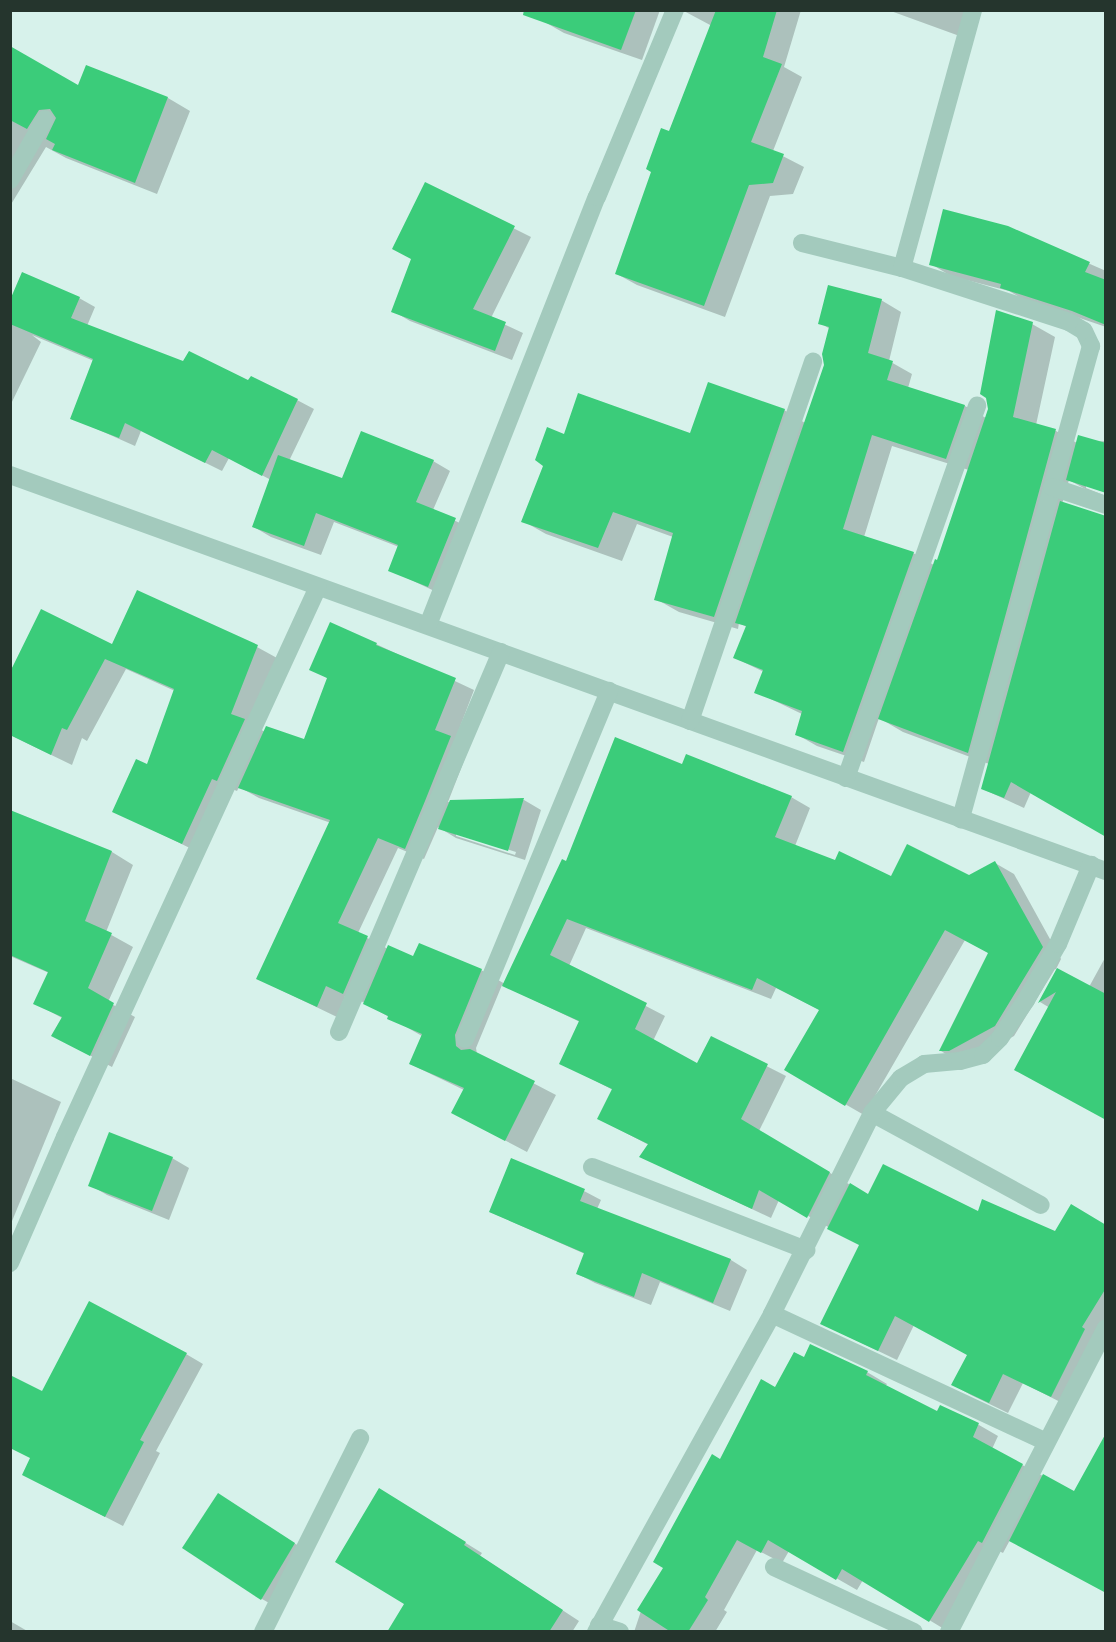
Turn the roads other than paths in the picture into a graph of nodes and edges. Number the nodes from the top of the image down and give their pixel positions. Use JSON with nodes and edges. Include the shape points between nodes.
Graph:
{"nodes":[{"id":1,"x":675,"y":10,"type":"edge"},
{"id":2,"x":973,"y":10,"type":"edge"},
{"id":3,"x":45,"y":119,"type":"dead end"},
{"id":4,"x":10,"y":180,"type":"edge"},
{"id":5,"x":802,"y":243,"type":"dead end"},
{"id":6,"x":902,"y":268,"type":"junction"},
{"id":7,"x":813,"y":362,"type":"dead end"},
{"id":8,"x":977,"y":405,"type":"dead end"},
{"id":9,"x":10,"y":476,"type":"edge"},
{"id":10,"x":1052,"y":487,"type":"junction"},
{"id":11,"x":1106,"y":505,"type":"edge"},
{"id":12,"x":318,"y":587,"type":"junction"},
{"id":13,"x":428,"y":626,"type":"junction"},
{"id":14,"x":501,"y":652,"type":"junction"},
{"id":15,"x":609,"y":691,"type":"junction"},
{"id":16,"x":690,"y":721,"type":"junction"},
{"id":17,"x":846,"y":778,"type":"junction"},
{"id":18,"x":961,"y":819,"type":"junction"},
{"id":19,"x":1098,"y":868,"type":"edge"},
{"id":20,"x":339,"y":1032,"type":"dead end"},
{"id":21,"x":465,"y":1039,"type":"dead end"},
{"id":22,"x":872,"y":1113,"type":"junction"},
{"id":23,"x":592,"y":1167,"type":"dead end"},
{"id":24,"x":1041,"y":1205,"type":"dead end"},
{"id":25,"x":806,"y":1250,"type":"junction"},
{"id":26,"x":10,"y":1263,"type":"edge"},
{"id":27,"x":772,"y":1314,"type":"junction"},
{"id":28,"x":1106,"y":1328,"type":"edge"},
{"id":29,"x":360,"y":1438,"type":"dead end"},
{"id":30,"x":1046,"y":1442,"type":"junction"},
{"id":31,"x":774,"y":1567,"type":"dead end"},
{"id":32,"x":598,"y":1628,"type":"edge"},
{"id":33,"x":263,"y":1632,"type":"edge"},
{"id":34,"x":620,"y":1632,"type":"edge"},
{"id":35,"x":914,"y":1632,"type":"edge"},
{"id":36,"x":949,"y":1632,"type":"edge"}],
"edges":[{"from":1,"to":13,"type":"street"},
{"from":2,"to":6,"type":"street"},
{"from":3,"to":4,"type":"street"},
{"from":5,"to":6,"type":"street"},
{"from":6,"to":10,"type":"street","via":[[1069,322],[1083,331],[1091,346]]},
{"from":7,"to":16,"type":"street"},
{"from":8,"to":17,"type":"street"},
{"from":9,"to":12,"type":"street"},
{"from":10,"to":11,"type":"street"},
{"from":10,"to":18,"type":"street"},
{"from":12,"to":13,"type":"street"},
{"from":12,"to":26,"type":"street"},
{"from":13,"to":14,"type":"street"},
{"from":14,"to":15,"type":"street"},
{"from":14,"to":20,"type":"street"},
{"from":15,"to":16,"type":"street"},
{"from":15,"to":21,"type":"street"},
{"from":16,"to":17,"type":"street"},
{"from":17,"to":18,"type":"street"},
{"from":18,"to":19,"type":"street"},
{"from":19,"to":22,"type":"street","via":[[1026,1000],[1000,1038],[983,1055],[924,1064],[901,1078]]},
{"from":22,"to":24,"type":"street"},
{"from":22,"to":25,"type":"street"},
{"from":23,"to":25,"type":"street"},
{"from":25,"to":27,"type":"street"},
{"from":27,"to":30,"type":"street"},
{"from":27,"to":32,"type":"street"},
{"from":28,"to":30,"type":"street"},
{"from":29,"to":33,"type":"street"},
{"from":30,"to":36,"type":"street"},
{"from":31,"to":35,"type":"street"},
{"from":32,"to":34,"type":"street"}]}
